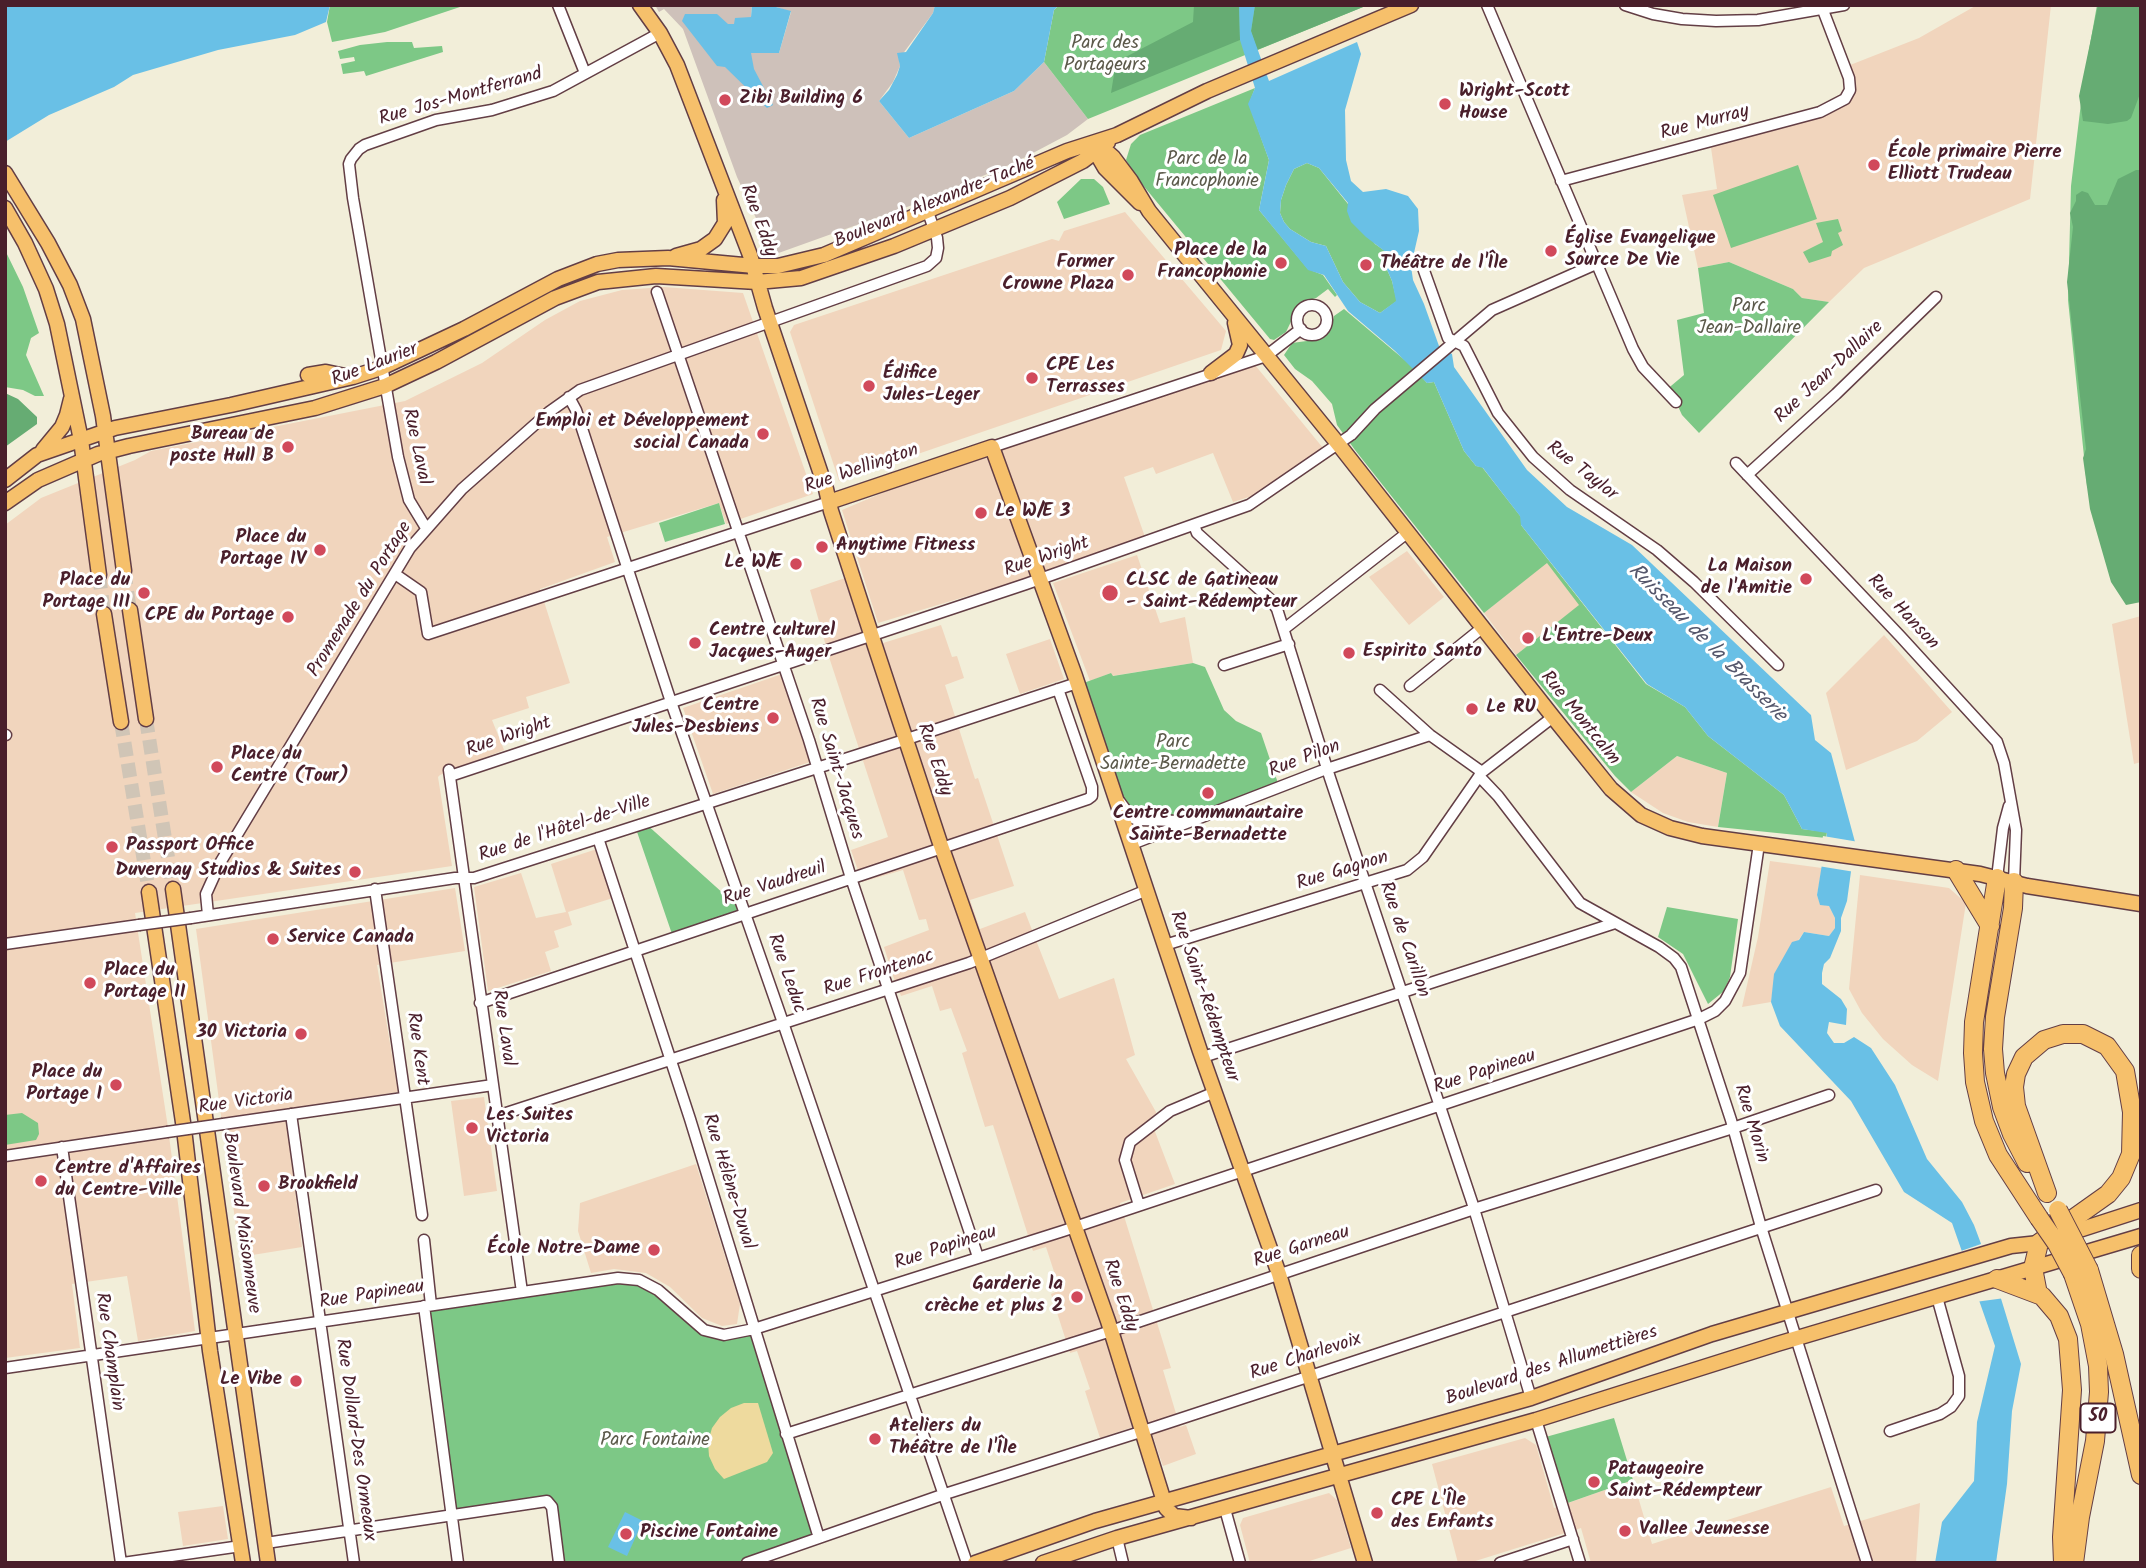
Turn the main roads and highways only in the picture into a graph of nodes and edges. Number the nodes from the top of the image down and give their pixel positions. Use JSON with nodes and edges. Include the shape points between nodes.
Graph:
{"nodes":[{"id":1,"x":640,"y":5,"type":"edge"},
{"id":2,"x":1411,"y":5,"type":"edge"},
{"id":3,"x":1096,"y":146,"type":"junction"},
{"id":4,"x":9,"y":178,"type":"edge"},
{"id":5,"x":722,"y":183,"type":"junction"},
{"id":6,"x":5,"y":208,"type":"edge"},
{"id":7,"x":668,"y":258,"type":"junction"},
{"id":8,"x":754,"y":266,"type":"junction"},
{"id":9,"x":757,"y":282,"type":"junction"},
{"id":10,"x":1232,"y":315,"type":"junction"},
{"id":11,"x":1211,"y":373,"type":"road end"},
{"id":12,"x":308,"y":375,"type":"dead end"},
{"id":13,"x":353,"y":377,"type":"junction"},
{"id":14,"x":72,"y":411,"type":"junction"},
{"id":15,"x":103,"y":417,"type":"junction"},
{"id":16,"x":81,"y":440,"type":"junction"},
{"id":17,"x":992,"y":447,"type":"joint"},
{"id":18,"x":107,"y":452,"type":"junction"},
{"id":19,"x":37,"y":455,"type":"junction"},
{"id":20,"x":84,"y":459,"type":"junction"},
{"id":21,"x":5,"y":480,"type":"edge"},
{"id":22,"x":829,"y":502,"type":"junction"},
{"id":23,"x":5,"y":503,"type":"edge"},
{"id":24,"x":124,"y":571,"type":"tunnel mouth"},
{"id":25,"x":99,"y":575,"type":"tunnel mouth"},
{"id":26,"x":130,"y":610,"type":"tunnel mouth"},
{"id":27,"x":104,"y":614,"type":"tunnel mouth"},
{"id":28,"x":146,"y":719,"type":"tunnel mouth"},
{"id":29,"x":121,"y":722,"type":"tunnel mouth"},
{"id":30,"x":1956,"y":870,"type":"junction"},
{"id":31,"x":2005,"y":880,"type":"junction"},
{"id":32,"x":173,"y":889,"type":"tunnel mouth"},
{"id":33,"x":149,"y":892,"type":"tunnel mouth"},
{"id":34,"x":2141,"y":904,"type":"edge"},
{"id":35,"x":1990,"y":926,"type":"junction"},
{"id":36,"x":2047,"y":1193,"type":"junction"},
{"id":37,"x":2141,"y":1209,"type":"edge"},
{"id":38,"x":2141,"y":1236,"type":"edge"},
{"id":39,"x":2039,"y":1243,"type":"junction"},
{"id":40,"x":2141,"y":1255,"type":"edge"},
{"id":41,"x":2033,"y":1268,"type":"junction"},
{"id":42,"x":2141,"y":1269,"type":"edge"},
{"id":43,"x":2081,"y":1272,"type":"junction"},
{"id":44,"x":2004,"y":1280,"type":"junction"},
{"id":45,"x":2038,"y":1294,"type":"junction"},
{"id":46,"x":1332,"y":1455,"type":"junction"},
{"id":47,"x":2141,"y":1475,"type":"edge"},
{"id":48,"x":1339,"y":1477,"type":"junction"},
{"id":49,"x":1164,"y":1501,"type":"junction"},
{"id":50,"x":1191,"y":1518,"type":"junction"},
{"id":51,"x":243,"y":1563,"type":"edge"},
{"id":52,"x":268,"y":1563,"type":"edge"},
{"id":53,"x":975,"y":1563,"type":"edge"},
{"id":54,"x":1043,"y":1563,"type":"edge"},
{"id":55,"x":1365,"y":1563,"type":"edge"},
{"id":56,"x":2063,"y":1563,"type":"edge"},
{"id":57,"x":2074,"y":1563,"type":"edge"}],
"edges":[{"from":1,"to":5,"type":"main road","name":"Rue Eddy","via":[[677,65]]},
{"from":2,"to":3,"type":"main road","name":"Boulevard Alexandre-Taché","via":[[1177,104]]},
{"from":3,"to":8,"type":"main road","name":"Boulevard Alexandre-Taché","via":[[1066,151],[809,260]]},
{"from":3,"to":9,"type":"main road","name":"Boulevard Alexandre-Taché","via":[[1083,161],[1012,197],[894,246],[801,278]]},
{"from":3,"to":10,"type":"main road","name":"Rue Montcalm","via":[[1113,157],[1149,211]]},
{"from":4,"to":15,"type":"main road","via":[[70,285],[89,342]]},
{"from":5,"to":7,"type":"main road","via":[[726,218],[719,234],[708,245]]},
{"from":5,"to":8,"type":"main road","name":"Rue Eddy"},
{"from":6,"to":14,"type":"main road","via":[[46,289],[64,350]]},
{"from":7,"to":8,"type":"main road","name":"Rue Laurier"},
{"from":7,"to":13,"type":"main road","name":"Rue Laurier","via":[[618,260],[577,271],[453,335]]},
{"from":8,"to":9,"type":"main road","name":"Rue Eddy"},
{"from":9,"to":18,"type":"main road","name":"Rue Laurier","via":[[656,276],[598,282],[555,298],[385,386],[307,410]]},
{"from":9,"to":22,"type":"main road","name":"Rue Eddy"},
{"from":10,"to":11,"type":"main road","via":[[1240,345],[1236,354]]},
{"from":10,"to":30,"type":"main road","name":"Rue Montcalm","via":[[1626,803],[1648,819],[1688,833]]},
{"from":12,"to":13,"type":"main road","via":[[326,372]]},
{"from":13,"to":15,"type":"main road","name":"Rue Laurier","via":[[125,425]]},
{"from":14,"to":16,"type":"main road"},
{"from":14,"to":19,"type":"main road","via":[[55,438]]},
{"from":15,"to":16,"type":"main road","name":"Rue Laurier"},
{"from":15,"to":18,"type":"main road"},
{"from":16,"to":19,"type":"main road","name":"Rue Laurier"},
{"from":16,"to":20,"type":"main road"},
{"from":17,"to":22,"type":"main road","name":"Rue Wellington"},
{"from":17,"to":46,"type":"main road","name":"Rue Saint-Rédempteur","via":[[1279,1274]]},
{"from":18,"to":20,"type":"main road","name":"Rue Laurier"},
{"from":18,"to":24,"type":"main road"},
{"from":19,"to":21,"type":"main road","name":"Rue Laurier"},
{"from":20,"to":23,"type":"main road","name":"Rue Laurier","via":[[38,480]]},
{"from":20,"to":25,"type":"main road"},
{"from":22,"to":49,"type":"main road","name":"Rue Eddy","via":[[942,849],[1111,1331]]},
{"from":26,"to":28,"type":"main road"},
{"from":27,"to":29,"type":"main road"},
{"from":30,"to":31,"type":"main road","name":"Rue Montcalm"},
{"from":30,"to":35,"type":"highway"},
{"from":31,"to":34,"type":"main road","name":"Rue Montcalm"},
{"from":31,"to":35,"type":"highway","number":"50"},
{"from":31,"to":36,"type":"highway","number":"50","via":[[2013,908],[1994,1027],[1995,1073],[2012,1134]]},
{"from":32,"to":52,"type":"main road","name":"Boulevard Maisonneuve"},
{"from":33,"to":51,"type":"main road"},
{"from":35,"to":43,"type":"highway","number":"50","bridge":true,"via":[[1973,1033],[1973,1064],[1984,1121],[1998,1155]]},
{"from":36,"to":39,"type":"highway","via":[[2016,1105],[2016,1074],[2024,1057],[2045,1040],[2083,1034],[2107,1046],[2125,1071],[2132,1112],[2131,1154],[2108,1194]]},
{"from":36,"to":43,"type":"highway","number":"50","bridge":true,"via":[[2058,1209]]},
{"from":37,"to":39,"type":"main road","name":"Boulevard des Allumettières"},
{"from":38,"to":41,"type":"main road"},
{"from":39,"to":41,"type":"highway"},
{"from":39,"to":46,"type":"main road","name":"Boulevard des Allumettières","via":[[1998,1250],[1712,1334],[1531,1398]]},
{"from":40,"to":42,"type":"highway"},
{"from":41,"to":44,"type":"main road"},
{"from":41,"to":45,"type":"highway"},
{"from":43,"to":47,"type":"highway","number":"50","via":[[2114,1354]]},
{"from":43,"to":57,"type":"highway","number":"50","via":[[2099,1392]]},
{"from":44,"to":45,"type":"highway"},
{"from":44,"to":48,"type":"main road"},
{"from":45,"to":56,"type":"highway","via":[[2064,1326],[2072,1369]]},
{"from":46,"to":48,"type":"main road","name":"Rue Saint-Rédempteur"},
{"from":46,"to":49,"type":"main road","name":"Boulevard des Allumettières"},
{"from":48,"to":50,"type":"main road"},
{"from":48,"to":55,"type":"main road","name":"Rue Saint-Rédempteur"},
{"from":49,"to":50,"type":"main road","via":[[1170,1514]]},
{"from":49,"to":53,"type":"main road","name":"Boulevard des Allumettières"},
{"from":50,"to":54,"type":"main road"}]}
